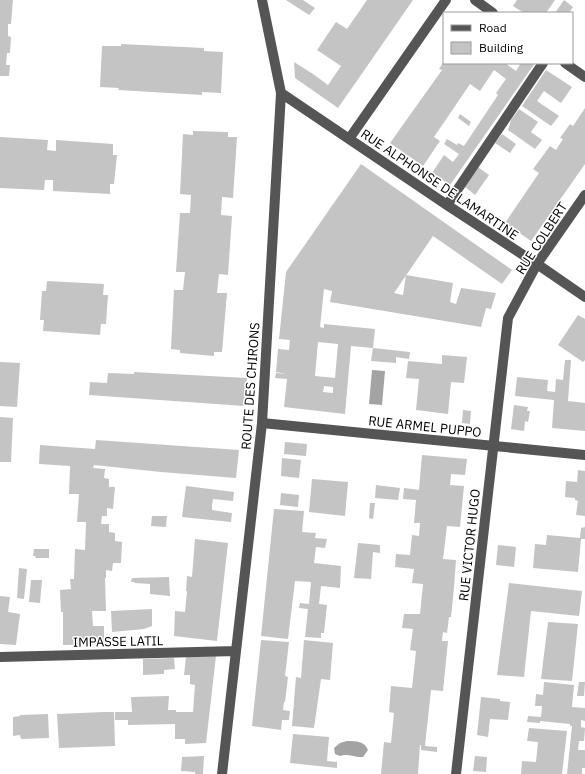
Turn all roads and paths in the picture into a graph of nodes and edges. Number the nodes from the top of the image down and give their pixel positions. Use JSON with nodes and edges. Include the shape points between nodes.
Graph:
{"nodes":[{"id":1,"x":262,"y":0,"type":"edge"},
{"id":2,"x":446,"y":0,"type":"edge"},
{"id":3,"x":474,"y":0,"type":"edge"},
{"id":4,"x":492,"y":12,"type":"edge"},
{"id":5,"x":542,"y":64,"type":"edge"},
{"id":6,"x":566,"y":64,"type":"edge"},
{"id":7,"x":585,"y":77,"type":"edge"},
{"id":8,"x":281,"y":93,"type":"junction"},
{"id":9,"x":349,"y":139,"type":"junction"},
{"id":10,"x":585,"y":195,"type":"edge"},
{"id":11,"x":447,"y":205,"type":"junction"},
{"id":12,"x":537,"y":264,"type":"junction"},
{"id":13,"x":585,"y":297,"type":"edge"},
{"id":14,"x":508,"y":318,"type":"joint"},
{"id":15,"x":262,"y":423,"type":"junction"},
{"id":16,"x":493,"y":446,"type":"junction"},
{"id":17,"x":585,"y":455,"type":"edge"},
{"id":18,"x":236,"y":651,"type":"junction"},
{"id":19,"x":0,"y":657,"type":"edge"},
{"id":20,"x":222,"y":774,"type":"edge"},
{"id":21,"x":456,"y":774,"type":"edge"}],
"edges":[{"from":1,"to":8,"type":"street","name":"ROUTE DES CHIRONS"},
{"from":2,"to":9,"type":"street"},
{"from":3,"to":4,"type":"street"},
{"from":5,"to":11,"type":"street"},
{"from":6,"to":7,"type":"street"},
{"from":8,"to":9,"type":"street","name":"RUE ALPHONSE DE LAMARTINE"},
{"from":8,"to":15,"type":"street","name":"ROUTE DES CHIRONS"},
{"from":9,"to":11,"type":"street","name":"RUE ALPHONSE DE LAMARTINE"},
{"from":10,"to":12,"type":"street","name":"RUE COLBERT"},
{"from":11,"to":12,"type":"street","name":"RUE ALPHONSE DE LAMARTINE"},
{"from":12,"to":13,"type":"street","name":"RUE ALPHONSE DE LAMARTINE"},
{"from":12,"to":14,"type":"street","name":"RUE COLBERT"},
{"from":14,"to":16,"type":"street","name":"RUE VICTOR HUGO"},
{"from":15,"to":16,"type":"street","name":"RUE ARMEL PUPPO"},
{"from":15,"to":18,"type":"street","name":"ROUTE DES CHIRONS"},
{"from":16,"to":17,"type":"street","name":"RUE ARMEL PUPPO"},
{"from":16,"to":21,"type":"street","name":"RUE VICTOR HUGO"},
{"from":18,"to":19,"type":"street","name":"IMPASSE LATIL"},
{"from":18,"to":20,"type":"street","name":"ROUTE DES CHIRONS"}]}
